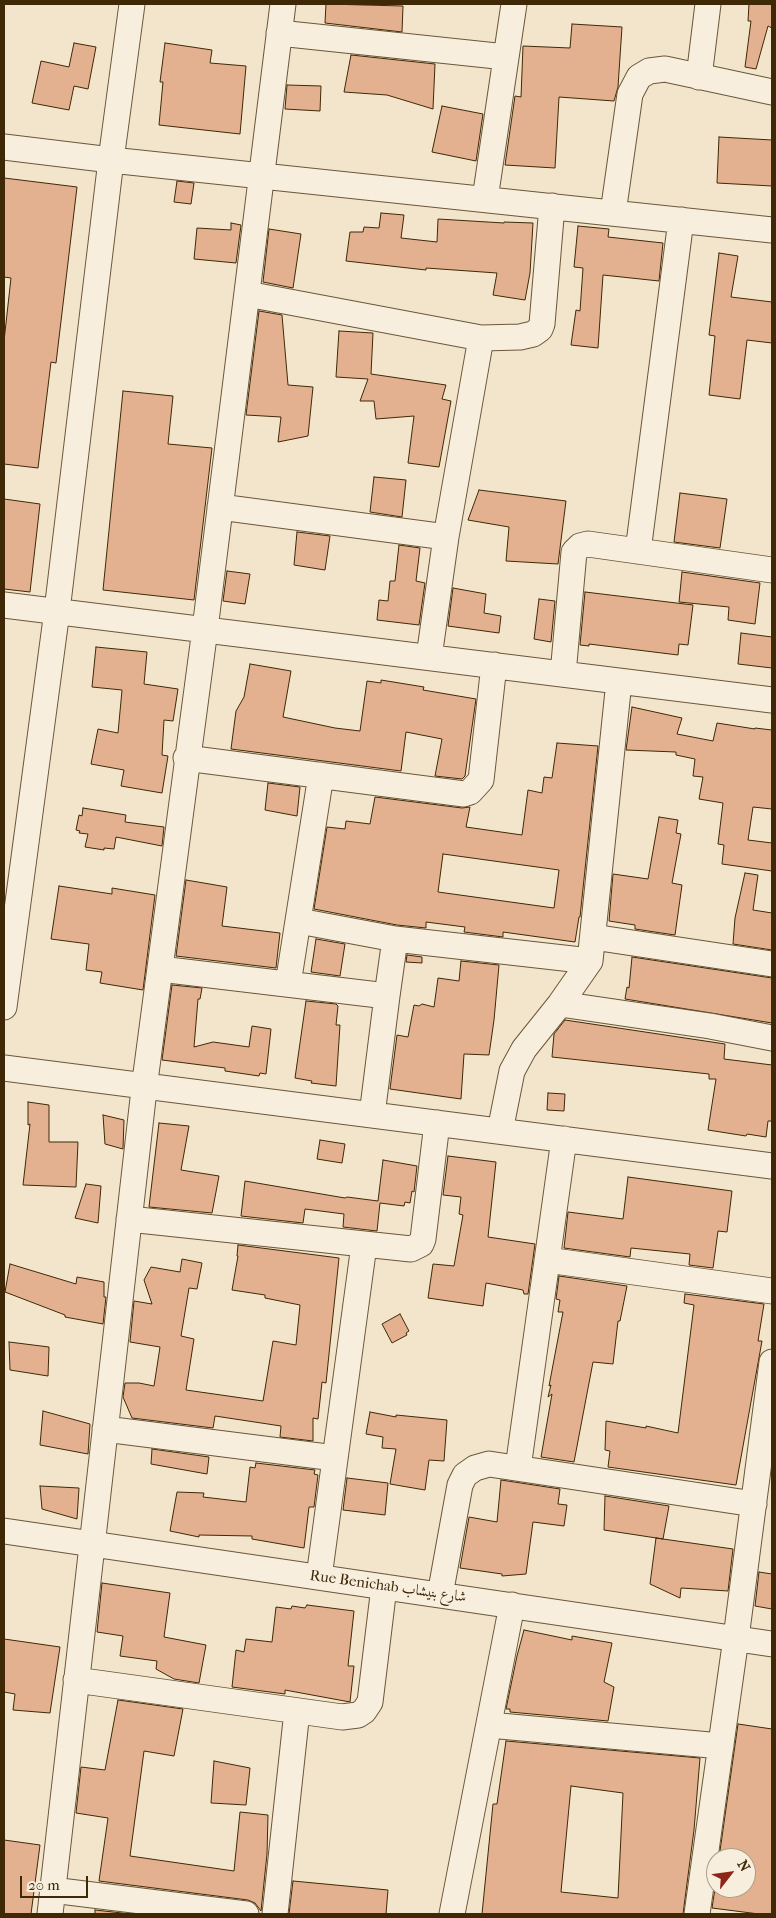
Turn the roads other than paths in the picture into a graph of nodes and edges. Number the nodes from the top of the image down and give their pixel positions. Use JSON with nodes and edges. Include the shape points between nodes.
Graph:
{"nodes":[{"id":1,"x":132,"y":4,"type":"edge"},
{"id":2,"x":283,"y":4,"type":"edge"},
{"id":3,"x":514,"y":4,"type":"edge"},
{"id":4,"x":708,"y":4,"type":"edge"},
{"id":5,"x":279,"y":33,"type":"junction"},
{"id":6,"x":506,"y":57,"type":"junction"},
{"id":7,"x":700,"y":77,"type":"junction"},
{"id":8,"x":772,"y":92,"type":"edge"},
{"id":9,"x":4,"y":147,"type":"edge"},
{"id":10,"x":111,"y":160,"type":"junction"},
{"id":11,"x":262,"y":176,"type":"junction"},
{"id":12,"x":485,"y":199,"type":"junction"},
{"id":13,"x":552,"y":206,"type":"junction"},
{"id":14,"x":613,"y":213,"type":"junction"},
{"id":15,"x":681,"y":220,"type":"junction"},
{"id":16,"x":772,"y":230,"type":"edge"},
{"id":17,"x":247,"y":294,"type":"junction"},
{"id":18,"x":481,"y":338,"type":"junction"},
{"id":19,"x":220,"y":507,"type":"junction"},
{"id":20,"x":446,"y":537,"type":"junction"},
{"id":21,"x":638,"y":551,"type":"junction"},
{"id":22,"x":772,"y":570,"type":"edge"},
{"id":23,"x":4,"y":605,"type":"edge"},
{"id":24,"x":58,"y":611,"type":"junction"},
{"id":25,"x":205,"y":629,"type":"junction"},
{"id":26,"x":429,"y":657,"type":"junction"},
{"id":27,"x":494,"y":665,"type":"junction"},
{"id":28,"x":563,"y":674,"type":"junction"},
{"id":29,"x":619,"y":681,"type":"junction"},
{"id":30,"x":772,"y":700,"type":"edge"},
{"id":31,"x":186,"y":758,"type":"junction"},
{"id":32,"x":321,"y":776,"type":"junction"},
{"id":33,"x":299,"y":921,"type":"junction"},
{"id":34,"x":395,"y":939,"type":"junction"},
{"id":35,"x":591,"y":949,"type":"junction"},
{"id":36,"x":772,"y":964,"type":"edge"},
{"id":37,"x":160,"y":969,"type":"junction"},
{"id":38,"x":288,"y":984,"type":"junction"},
{"id":39,"x":387,"y":996,"type":"junction"},
{"id":40,"x":560,"y":1004,"type":"junction"},
{"id":41,"x":4,"y":1007,"type":"edge"},
{"id":42,"x":772,"y":1038,"type":"edge"},
{"id":43,"x":4,"y":1068,"type":"edge"},
{"id":44,"x":145,"y":1086,"type":"junction"},
{"id":45,"x":372,"y":1115,"type":"junction"},
{"id":46,"x":438,"y":1123,"type":"junction"},
{"id":47,"x":500,"y":1131,"type":"junction"},
{"id":48,"x":564,"y":1139,"type":"junction"},
{"id":49,"x":772,"y":1166,"type":"edge"},
{"id":50,"x":129,"y":1219,"type":"junction"},
{"id":51,"x":364,"y":1245,"type":"junction"},
{"id":52,"x":547,"y":1260,"type":"junction"},
{"id":53,"x":772,"y":1291,"type":"edge"},
{"id":54,"x":772,"y":1362,"type":"edge"},
{"id":55,"x":104,"y":1429,"type":"junction"},
{"id":56,"x":335,"y":1458,"type":"junction"},
{"id":57,"x":518,"y":1468,"type":"junction"},
{"id":58,"x":754,"y":1504,"type":"junction"},
{"id":59,"x":4,"y":1531,"type":"edge"},
{"id":60,"x":91,"y":1544,"type":"junction"},
{"id":61,"x":319,"y":1577,"type":"junction"},
{"id":62,"x":384,"y":1587,"type":"junction"},
{"id":63,"x":440,"y":1595,"type":"junction"},
{"id":64,"x":512,"y":1605,"type":"junction"},
{"id":65,"x":736,"y":1638,"type":"junction"},
{"id":66,"x":772,"y":1644,"type":"edge"},
{"id":67,"x":76,"y":1680,"type":"junction"},
{"id":68,"x":297,"y":1711,"type":"junction"},
{"id":69,"x":489,"y":1725,"type":"junction"},
{"id":70,"x":721,"y":1746,"type":"junction"},
{"id":71,"x":51,"y":1902,"type":"edge"},
{"id":72,"x":246,"y":1914,"type":"edge"},
{"id":73,"x":275,"y":1914,"type":"edge"},
{"id":74,"x":452,"y":1914,"type":"edge"},
{"id":75,"x":697,"y":1914,"type":"edge"}],
"edges":[{"from":1,"to":10,"type":"street"},
{"from":2,"to":5,"type":"street"},
{"from":3,"to":6,"type":"street"},
{"from":4,"to":7,"type":"street"},
{"from":5,"to":6,"type":"street"},
{"from":5,"to":11,"type":"street"},
{"from":6,"to":12,"type":"street"},
{"from":7,"to":8,"type":"street"},
{"from":7,"to":14,"type":"street","via":[[665,69],[648,71],[639,77],[630,94]]},
{"from":9,"to":10,"type":"street"},
{"from":10,"to":11,"type":"street"},
{"from":10,"to":24,"type":"street"},
{"from":11,"to":12,"type":"street"},
{"from":11,"to":17,"type":"street"},
{"from":12,"to":13,"type":"street"},
{"from":13,"to":14,"type":"street"},
{"from":13,"to":18,"type":"street","via":[[540,329],[520,337]]},
{"from":14,"to":15,"type":"street"},
{"from":15,"to":16,"type":"street"},
{"from":15,"to":21,"type":"street"},
{"from":17,"to":18,"type":"street"},
{"from":17,"to":19,"type":"street"},
{"from":18,"to":20,"type":"street"},
{"from":19,"to":20,"type":"street"},
{"from":19,"to":25,"type":"street"},
{"from":20,"to":26,"type":"street"},
{"from":21,"to":22,"type":"street"},
{"from":21,"to":28,"type":"street","via":[[588,544],[574,552]]},
{"from":23,"to":24,"type":"street"},
{"from":24,"to":25,"type":"street"},
{"from":24,"to":41,"type":"street"},
{"from":25,"to":26,"type":"street"},
{"from":25,"to":31,"type":"street"},
{"from":26,"to":27,"type":"street"},
{"from":27,"to":28,"type":"street"},
{"from":27,"to":32,"type":"street","via":[[481,780],[470,792],[464,794]]},
{"from":28,"to":29,"type":"street"},
{"from":29,"to":30,"type":"street"},
{"from":29,"to":35,"type":"street"},
{"from":31,"to":32,"type":"street"},
{"from":31,"to":37,"type":"street"},
{"from":32,"to":33,"type":"street"},
{"from":33,"to":34,"type":"street"},
{"from":33,"to":38,"type":"street"},
{"from":34,"to":35,"type":"street"},
{"from":34,"to":39,"type":"street"},
{"from":35,"to":36,"type":"street"},
{"from":35,"to":40,"type":"street"},
{"from":37,"to":38,"type":"street"},
{"from":37,"to":44,"type":"street"},
{"from":38,"to":39,"type":"street"},
{"from":39,"to":45,"type":"street"},
{"from":40,"to":42,"type":"street"},
{"from":40,"to":47,"type":"street","via":[[512,1071]]},
{"from":43,"to":44,"type":"street"},
{"from":44,"to":45,"type":"street"},
{"from":44,"to":50,"type":"street"},
{"from":45,"to":46,"type":"street"},
{"from":46,"to":47,"type":"street"},
{"from":46,"to":51,"type":"street","via":[[421,1244],[411,1250]]},
{"from":47,"to":48,"type":"street"},
{"from":48,"to":49,"type":"street"},
{"from":48,"to":52,"type":"street"},
{"from":50,"to":51,"type":"street"},
{"from":50,"to":55,"type":"street"},
{"from":51,"to":56,"type":"street"},
{"from":52,"to":53,"type":"street"},
{"from":52,"to":57,"type":"street"},
{"from":54,"to":58,"type":"street"},
{"from":55,"to":56,"type":"street"},
{"from":55,"to":60,"type":"street"},
{"from":56,"to":61,"type":"street"},
{"from":57,"to":58,"type":"street"},
{"from":57,"to":63,"type":"street","via":[[489,1464],[465,1475],[460,1486]]},
{"from":58,"to":65,"type":"street"},
{"from":59,"to":60,"type":"street","name":"Rue Benichab شارع بنيشاب"},
{"from":60,"to":61,"type":"street","name":"Rue Benichab شارع بنيشاب"},
{"from":60,"to":67,"type":"street"},
{"from":61,"to":62,"type":"street","name":"Rue Benichab شارع بنيشاب"},
{"from":62,"to":63,"type":"street","name":"Rue Benichab شارع بنيشاب"},
{"from":62,"to":68,"type":"street","via":[[370,1702],[364,1711],[342,1717]]},
{"from":63,"to":64,"type":"street","name":"Rue Benichab شارع بنيشاب"},
{"from":64,"to":65,"type":"street","name":"Rue Benichab شارع بنيشاب"},
{"from":64,"to":69,"type":"street"},
{"from":65,"to":66,"type":"street","name":"Rue Benichab شارع بنيشاب"},
{"from":65,"to":70,"type":"street"},
{"from":67,"to":68,"type":"street"},
{"from":67,"to":71,"type":"street"},
{"from":68,"to":73,"type":"street"},
{"from":69,"to":70,"type":"street"},
{"from":69,"to":74,"type":"street"},
{"from":70,"to":75,"type":"street"},
{"from":71,"to":72,"type":"street"}]}
